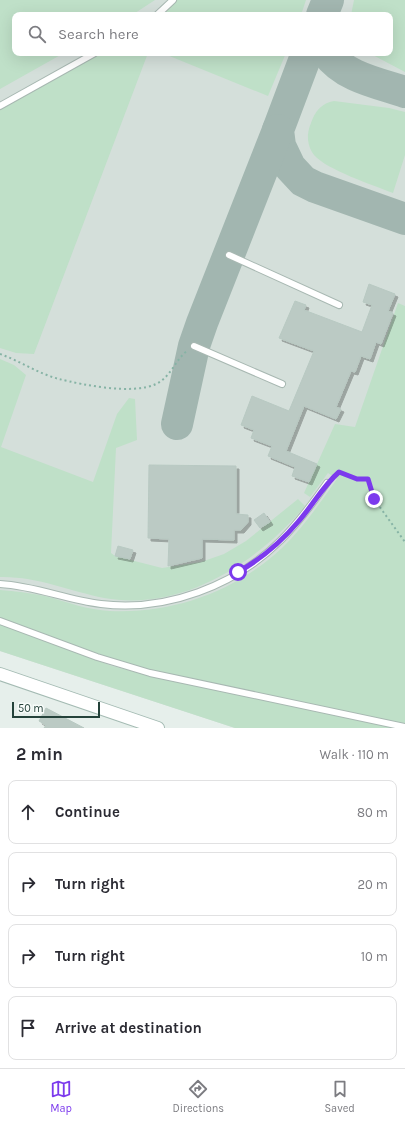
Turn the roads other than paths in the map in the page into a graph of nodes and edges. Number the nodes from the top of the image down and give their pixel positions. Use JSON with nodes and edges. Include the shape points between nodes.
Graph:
{"nodes":[{"id":1,"x":173,"y":0,"type":"edge"},
{"id":2,"x":160,"y":12,"type":"edge"},
{"id":3,"x":90,"y":56,"type":"edge"},
{"id":4,"x":0,"y":106,"type":"edge"},
{"id":5,"x":229,"y":255,"type":"dead end"},
{"id":6,"x":339,"y":305,"type":"dead end"},
{"id":7,"x":194,"y":346,"type":"road end"},
{"id":8,"x":282,"y":384,"type":"dead end"},
{"id":9,"x":327,"y":483,"type":"road end"},
{"id":10,"x":0,"y":584,"type":"edge"},
{"id":11,"x":0,"y":621,"type":"edge"},
{"id":12,"x":0,"y":674,"type":"edge"},
{"id":13,"x":405,"y":727,"type":"edge"},
{"id":14,"x":158,"y":728,"type":"edge"}],
"edges":[{"from":1,"to":2,"type":"lane"},
{"from":3,"to":4,"type":"lane"},
{"from":5,"to":6,"type":"lane"},
{"from":7,"to":8,"type":"lane"},
{"from":9,"to":10,"type":"lane","via":[[298,522],[263,555],[213,586],[183,598],[151,604],[115,606],[81,601],[29,587]]},
{"from":11,"to":13,"type":"lane","via":[[97,657],[150,673]]},
{"from":12,"to":14,"type":"main road"}]}
